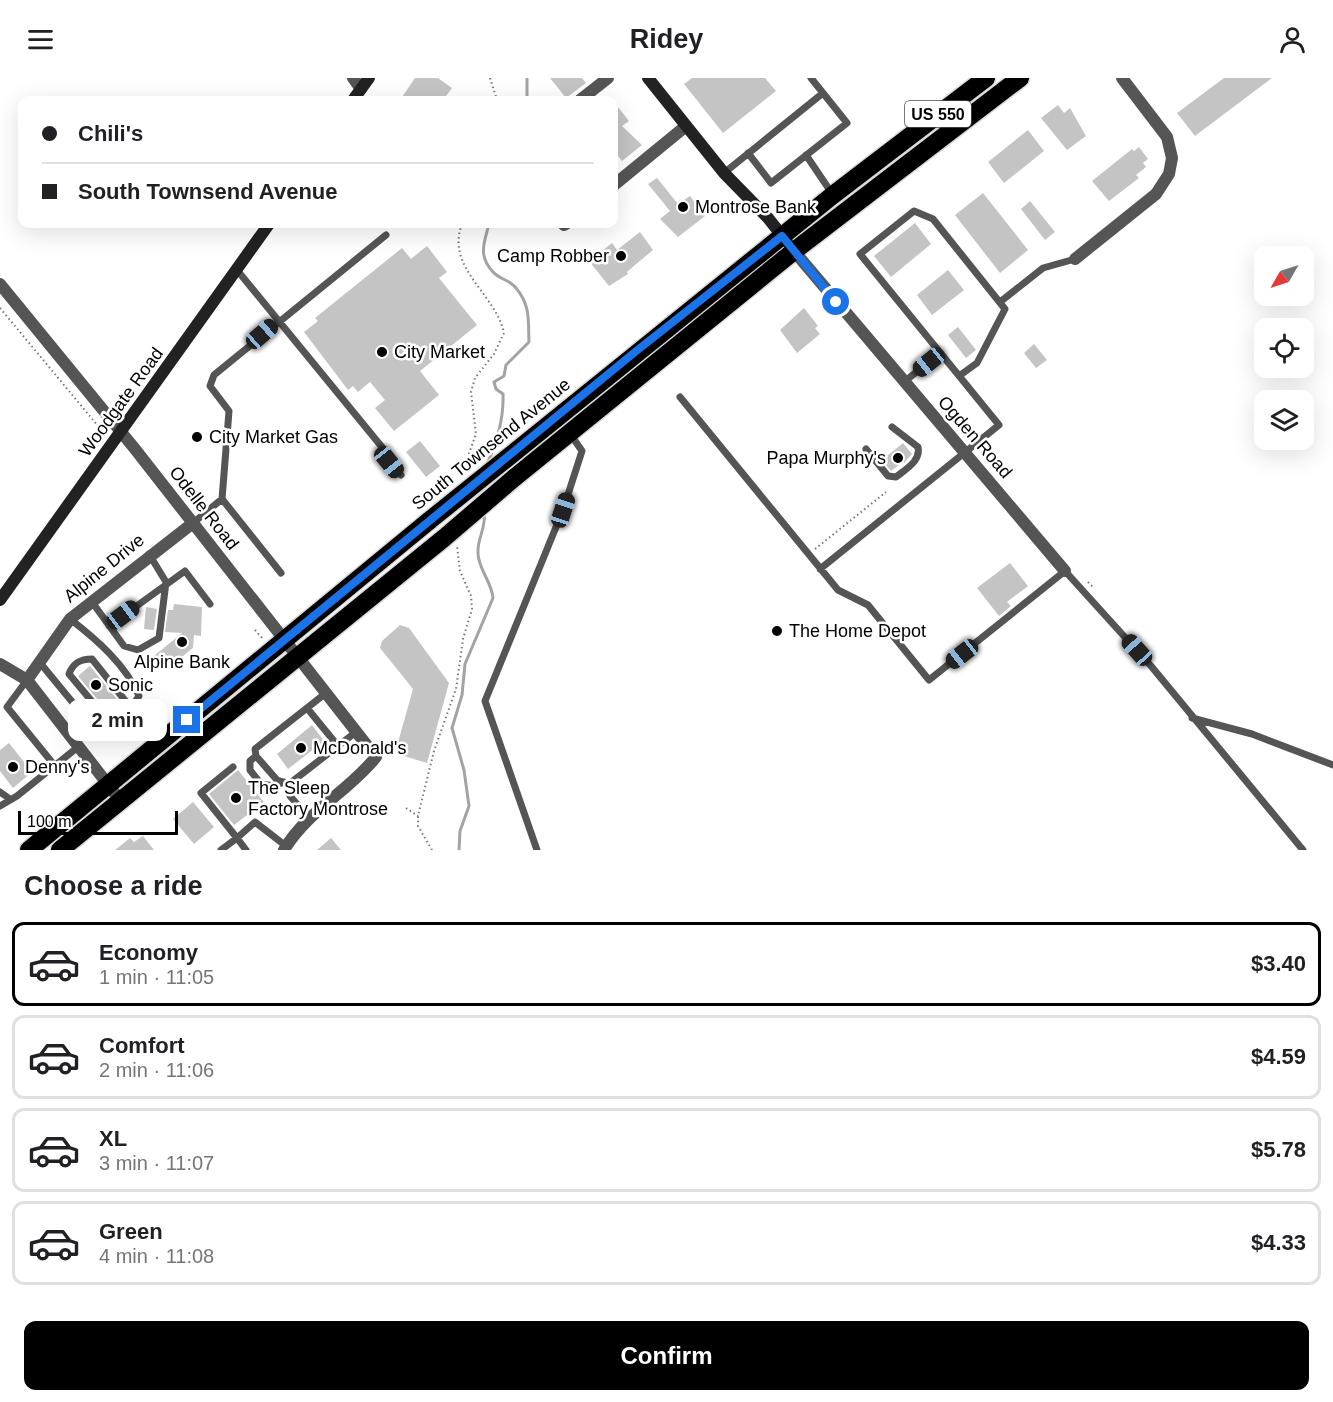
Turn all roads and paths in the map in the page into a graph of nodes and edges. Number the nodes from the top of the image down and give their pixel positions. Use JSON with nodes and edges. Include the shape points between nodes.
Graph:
{"nodes":[{"id":1,"x":352,"y":78,"type":"edge"},
{"id":2,"x":369,"y":78,"type":"edge"},
{"id":3,"x":490,"y":78,"type":"edge"},
{"id":4,"x":608,"y":78,"type":"edge"},
{"id":5,"x":648,"y":78,"type":"edge"},
{"id":6,"x":811,"y":78,"type":"edge"},
{"id":7,"x":986,"y":78,"type":"edge"},
{"id":8,"x":1020,"y":78,"type":"edge"},
{"id":9,"x":1122,"y":78,"type":"edge"},
{"id":10,"x":361,"y":88,"type":"junction"},
{"id":11,"x":823,"y":93,"type":"junction"},
{"id":12,"x":356,"y":96,"type":"edge"},
{"id":13,"x":496,"y":96,"type":"edge"},
{"id":14,"x":585,"y":96,"type":"edge"},
{"id":15,"x":686,"y":126,"type":"junction"},
{"id":16,"x":748,"y":153,"type":"junction"},
{"id":17,"x":806,"y":155,"type":"junction"},
{"id":18,"x":724,"y":173,"type":"junction"},
{"id":19,"x":618,"y":182,"type":"edge"},
{"id":20,"x":833,"y":195,"type":"junction"},
{"id":21,"x":266,"y":228,"type":"edge"},
{"id":22,"x":386,"y":235,"type":"dead end"},
{"id":23,"x":782,"y":236,"type":"junction"},
{"id":24,"x":794,"y":251,"type":"junction"},
{"id":25,"x":1075,"y":259,"type":"joint"},
{"id":26,"x":237,"y":270,"type":"junction"},
{"id":27,"x":0,"y":284,"type":"edge"},
{"id":28,"x":1000,"y":302,"type":"junction"},
{"id":29,"x":0,"y":308,"type":"edge"},
{"id":30,"x":278,"y":320,"type":"junction"},
{"id":31,"x":940,"y":353,"type":"junction"},
{"id":32,"x":959,"y":376,"type":"junction"},
{"id":33,"x":904,"y":382,"type":"junction"},
{"id":34,"x":680,"y":397,"type":"dead end"},
{"id":35,"x":892,"y":428,"type":"dead end"},
{"id":36,"x":103,"y":432,"type":"dead end"},
{"id":37,"x":121,"y":433,"type":"junction"},
{"id":38,"x":569,"y":433,"type":"junction"},
{"id":39,"x":866,"y":449,"type":"dead end"},
{"id":40,"x":965,"y":453,"type":"junction"},
{"id":41,"x":400,"y":475,"type":"dead end"},
{"id":42,"x":886,"y":492,"type":"dead end"},
{"id":43,"x":222,"y":499,"type":"junction"},
{"id":44,"x":193,"y":523,"type":"junction"},
{"id":45,"x":150,"y":554,"type":"junction"},
{"id":46,"x":808,"y":554,"type":"junction"},
{"id":47,"x":820,"y":569,"type":"junction"},
{"id":48,"x":1065,"y":571,"type":"junction"},
{"id":49,"x":281,"y":573,"type":"dead end"},
{"id":50,"x":166,"y":582,"type":"junction"},
{"id":51,"x":0,"y":600,"type":"edge"},
{"id":52,"x":92,"y":602,"type":"junction"},
{"id":53,"x":210,"y":604,"type":"dead end"},
{"id":54,"x":70,"y":619,"type":"junction"},
{"id":55,"x":108,"y":626,"type":"junction"},
{"id":56,"x":255,"y":630,"type":"dead end"},
{"id":57,"x":263,"y":639,"type":"dead end"},
{"id":58,"x":284,"y":640,"type":"junction"},
{"id":59,"x":297,"y":656,"type":"junction"},
{"id":60,"x":0,"y":664,"type":"edge"},
{"id":61,"x":40,"y":664,"type":"junction"},
{"id":62,"x":27,"y":680,"type":"junction"},
{"id":63,"x":326,"y":693,"type":"junction"},
{"id":64,"x":131,"y":708,"type":"junction"},
{"id":65,"x":307,"y":708,"type":"junction"},
{"id":66,"x":1192,"y":718,"type":"junction"},
{"id":67,"x":110,"y":723,"type":"junction"},
{"id":68,"x":357,"y":732,"type":"junction"},
{"id":69,"x":338,"y":746,"type":"junction"},
{"id":70,"x":78,"y":747,"type":"junction"},
{"id":71,"x":256,"y":756,"type":"junction"},
{"id":72,"x":1333,"y":765,"type":"edge"},
{"id":73,"x":55,"y":766,"type":"junction"},
{"id":74,"x":233,"y":767,"type":"dead end"},
{"id":75,"x":286,"y":783,"type":"junction"},
{"id":76,"x":108,"y":785,"type":"junction"},
{"id":77,"x":0,"y":792,"type":"edge"},
{"id":78,"x":10,"y":799,"type":"junction"},
{"id":79,"x":120,"y":800,"type":"junction"},
{"id":80,"x":0,"y":806,"type":"edge"},
{"id":81,"x":406,"y":808,"type":"dead end"},
{"id":82,"x":418,"y":816,"type":"dead end"},
{"id":83,"x":309,"y":818,"type":"junction"},
{"id":84,"x":237,"y":838,"type":"junction"},
{"id":85,"x":285,"y":848,"type":"edge"},
{"id":86,"x":29,"y":850,"type":"edge"},
{"id":87,"x":60,"y":850,"type":"edge"},
{"id":88,"x":221,"y":850,"type":"edge"},
{"id":89,"x":246,"y":850,"type":"edge"},
{"id":90,"x":537,"y":850,"type":"edge"},
{"id":91,"x":1303,"y":850,"type":"edge"}],
"edges":[{"from":1,"to":10,"type":"street"},
{"from":2,"to":10,"type":"street"},
{"from":3,"to":13,"type":"path"},
{"from":4,"to":14,"type":"street"},
{"from":5,"to":15,"type":"street","name":"Ogden Road"},
{"from":6,"to":11,"type":"lane"},
{"from":7,"to":20,"type":"highway","name":"South Townsend Avenue","number":"US 550"},
{"from":8,"to":24,"type":"highway","number":"US 550"},
{"from":9,"to":25,"type":"street","via":[[1167,137],[1172,158],[1169,174],[1156,194]]},
{"from":10,"to":12,"type":"street"},
{"from":11,"to":16,"type":"lane"},
{"from":11,"to":17,"type":"lane","via":[[847,123]]},
{"from":15,"to":18,"type":"street","name":"Ogden Road"},
{"from":15,"to":19,"type":"street"},
{"from":16,"to":17,"type":"lane","via":[[771,183]]},
{"from":16,"to":18,"type":"lane"},
{"from":17,"to":20,"type":"lane"},
{"from":18,"to":23,"type":"street","name":"Ogden Road"},
{"from":20,"to":23,"type":"highway","name":"South Townsend Avenue","number":"US 550"},
{"from":21,"to":26,"type":"street","name":"Woodgate Road"},
{"from":22,"to":30,"type":"lane"},
{"from":23,"to":24,"type":"street","name":"Ogden Road"},
{"from":23,"to":58,"type":"highway","name":"South Townsend Avenue","number":"US 550","bridge":true},
{"from":24,"to":33,"type":"street","name":"Ogden Road"},
{"from":24,"to":38,"type":"highway","number":"US 550"},
{"from":25,"to":28,"type":"lane","via":[[1043,268]]},
{"from":26,"to":30,"type":"lane"},
{"from":26,"to":37,"type":"street","name":"Woodgate Road"},
{"from":27,"to":37,"type":"street","name":"Odelle Road"},
{"from":28,"to":31,"type":"lane","via":[[933,219],[914,211],[860,254]]},
{"from":28,"to":32,"type":"lane","via":[[1005,309],[977,363]]},
{"from":29,"to":36,"type":"path"},
{"from":30,"to":41,"type":"lane","via":[[386,452]]},
{"from":30,"to":43,"type":"lane","via":[[214,375],[210,386],[229,411]]},
{"from":31,"to":32,"type":"lane"},
{"from":31,"to":33,"type":"lane"},
{"from":32,"to":40,"type":"lane","via":[[999,425]]},
{"from":33,"to":40,"type":"street","name":"Ogden Road"},
{"from":34,"to":46,"type":"lane"},
{"from":35,"to":39,"type":"lane","via":[[918,447],[916,460],[904,471],[896,477],[888,476]]},
{"from":37,"to":44,"type":"street","name":"Odelle Road"},
{"from":37,"to":51,"type":"street","name":"Woodgate Road"},
{"from":38,"to":59,"type":"highway","number":"US 550","bridge":true},
{"from":38,"to":90,"type":"lane","via":[[582,451],[563,510],[485,701]]},
{"from":40,"to":47,"type":"lane"},
{"from":40,"to":48,"type":"street","name":"Ogden Road"},
{"from":42,"to":46,"type":"path"},
{"from":43,"to":44,"type":"lane"},
{"from":43,"to":49,"type":"lane"},
{"from":44,"to":45,"type":"street","name":"Alpine Drive"},
{"from":44,"to":58,"type":"street","name":"Odelle Road"},
{"from":45,"to":50,"type":"lane"},
{"from":45,"to":52,"type":"street","name":"Alpine Drive"},
{"from":46,"to":47,"type":"lane"},
{"from":47,"to":48,"type":"lane","via":[[838,590],[868,605],[929,680]]},
{"from":48,"to":66,"type":"lane"},
{"from":50,"to":53,"type":"lane","via":[[184,571]]},
{"from":50,"to":55,"type":"lane"},
{"from":50,"to":55,"type":"lane","via":[[159,638],[138,650],[124,646]]},
{"from":52,"to":54,"type":"street","name":"Alpine Drive"},
{"from":52,"to":55,"type":"lane"},
{"from":54,"to":61,"type":"street","name":"Alpine Drive"},
{"from":54,"to":64,"type":"lane","via":[[95,638],[135,686],[139,696]]},
{"from":56,"to":57,"type":"path"},
{"from":58,"to":59,"type":"street","name":"Odelle Road"},
{"from":58,"to":76,"type":"highway","name":"South Townsend Avenue","number":"US 550"},
{"from":59,"to":63,"type":"street","name":"Odelle Road"},
{"from":59,"to":79,"type":"highway","number":"US 550"},
{"from":60,"to":62,"type":"street"},
{"from":61,"to":62,"type":"street","name":"Alpine Drive"},
{"from":61,"to":67,"type":"lane","via":[[92,726]]},
{"from":62,"to":70,"type":"street"},
{"from":62,"to":73,"type":"lane","via":[[7,707]]},
{"from":63,"to":65,"type":"lane"},
{"from":63,"to":68,"type":"street","name":"Odelle Road"},
{"from":64,"to":67,"type":"lane"},
{"from":64,"to":67,"type":"lane","via":[[92,659],[76,663],[69,674]]},
{"from":65,"to":69,"type":"lane"},
{"from":65,"to":71,"type":"lane","via":[[255,749]]},
{"from":66,"to":72,"type":"lane","via":[[1252,734]]},
{"from":66,"to":91,"type":"lane"},
{"from":68,"to":69,"type":"lane"},
{"from":68,"to":83,"type":"street","name":"Odelle Road","via":[[376,757],[366,771]]},
{"from":69,"to":75,"type":"lane"},
{"from":70,"to":73,"type":"lane"},
{"from":70,"to":76,"type":"street"},
{"from":71,"to":75,"type":"lane","via":[[277,780]]},
{"from":71,"to":75,"type":"lane","via":[[250,761],[250,771],[261,784]]},
{"from":73,"to":78,"type":"lane"},
{"from":74,"to":84,"type":"lane","via":[[201,793]]},
{"from":75,"to":83,"type":"lane","via":[[290,796]]},
{"from":76,"to":79,"type":"street"},
{"from":76,"to":86,"type":"highway","name":"South Townsend Avenue","number":"US 550"},
{"from":77,"to":78,"type":"lane"},
{"from":78,"to":80,"type":"lane"},
{"from":79,"to":87,"type":"highway","number":"US 550"},
{"from":81,"to":82,"type":"path"},
{"from":83,"to":85,"type":"street"},
{"from":84,"to":85,"type":"lane","via":[[255,822]]},
{"from":84,"to":88,"type":"lane"},
{"from":84,"to":89,"type":"lane"}]}
